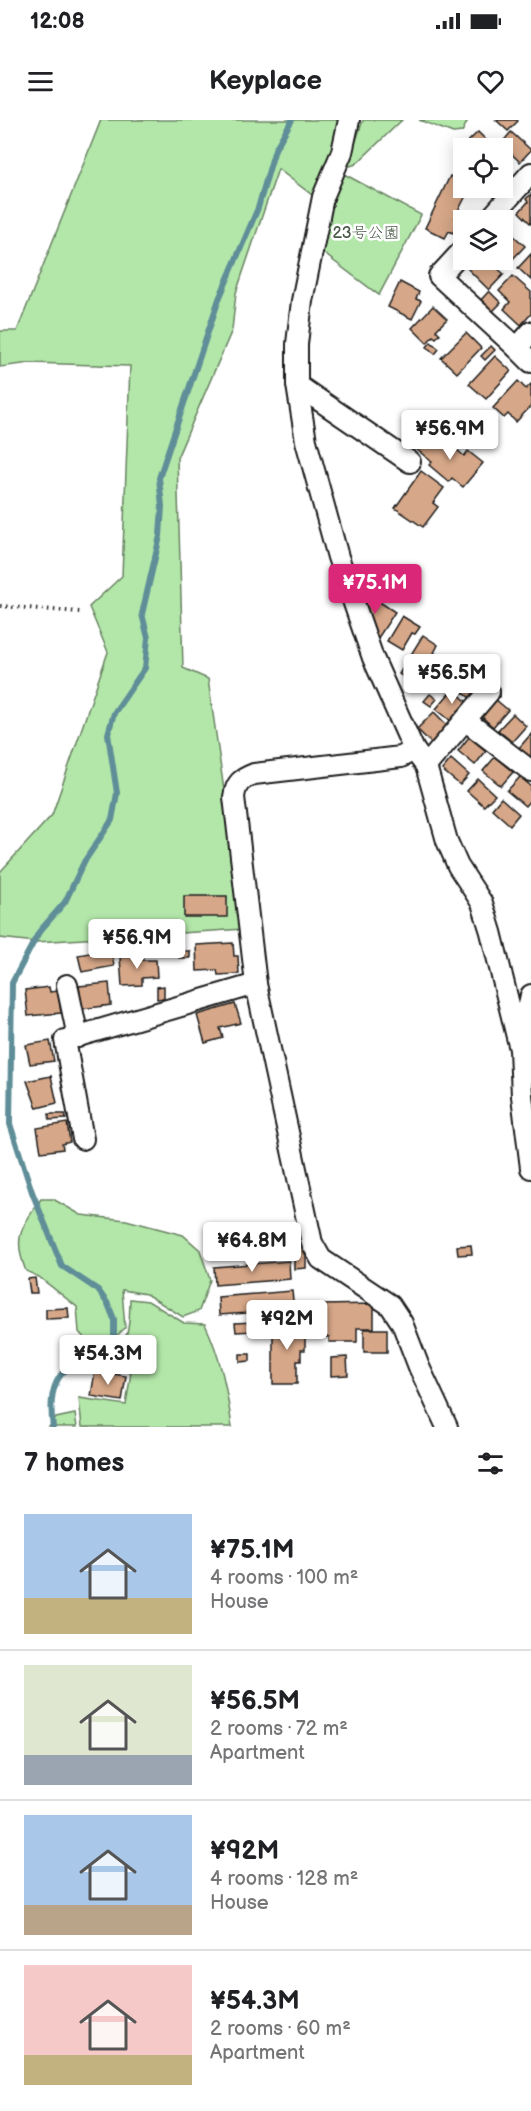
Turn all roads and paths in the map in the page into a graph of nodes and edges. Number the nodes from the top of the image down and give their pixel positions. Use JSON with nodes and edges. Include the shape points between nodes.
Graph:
{"nodes":[{"id":1,"x":349,"y":120,"type":"edge"},
{"id":2,"x":531,"y":173,"type":"edge"},
{"id":3,"x":498,"y":210,"type":"edge"},
{"id":4,"x":453,"y":261,"type":"edge"},
{"id":5,"x":531,"y":332,"type":"edge"},
{"id":6,"x":517,"y":348,"type":"junction"},
{"id":7,"x":531,"y":362,"type":"edge"},
{"id":8,"x":297,"y":385,"type":"junction"},
{"id":9,"x":410,"y":462,"type":"dead end"},
{"id":10,"x":0,"y":606,"type":"edge"},
{"id":11,"x":80,"y":612,"type":"dead end"},
{"id":12,"x":489,"y":692,"type":"dead end"},
{"id":13,"x":465,"y":720,"type":"junction"},
{"id":14,"x":420,"y":758,"type":"junction"},
{"id":15,"x":531,"y":771,"type":"edge"},
{"id":16,"x":256,"y":984,"type":"junction"},
{"id":17,"x":68,"y":985,"type":"dead end"},
{"id":18,"x":531,"y":995,"type":"edge"},
{"id":19,"x":78,"y":1037,"type":"junction"},
{"id":20,"x":520,"y":1049,"type":"junction"},
{"id":21,"x":83,"y":1139,"type":"dead end"},
{"id":22,"x":531,"y":1168,"type":"edge"},
{"id":23,"x":447,"y":1427,"type":"edge"}],
"edges":[{"from":1,"to":8,"type":"street","via":[[342,152],[323,196],[310,258],[297,344]]},
{"from":2,"to":3,"type":"street"},
{"from":4,"to":6,"type":"street","via":[[439,276]]},
{"from":5,"to":6,"type":"street"},
{"from":6,"to":7,"type":"street"},
{"from":8,"to":9,"type":"street"},
{"from":8,"to":14,"type":"street","via":[[306,441],[338,557],[373,658]]},
{"from":10,"to":11,"type":"path"},
{"from":12,"to":13,"type":"street"},
{"from":13,"to":14,"type":"street"},
{"from":13,"to":15,"type":"street"},
{"from":14,"to":16,"type":"street","via":[[254,774],[242,778],[236,786],[234,797]]},
{"from":14,"to":20,"type":"street","via":[[447,841],[482,903]]},
{"from":16,"to":19,"type":"street"},
{"from":16,"to":23,"type":"street","via":[[312,1243],[321,1259],[390,1305],[402,1323]]},
{"from":17,"to":19,"type":"street"},
{"from":18,"to":20,"type":"street"},
{"from":19,"to":21,"type":"street","via":[[65,1040]]},
{"from":20,"to":22,"type":"street"}]}
